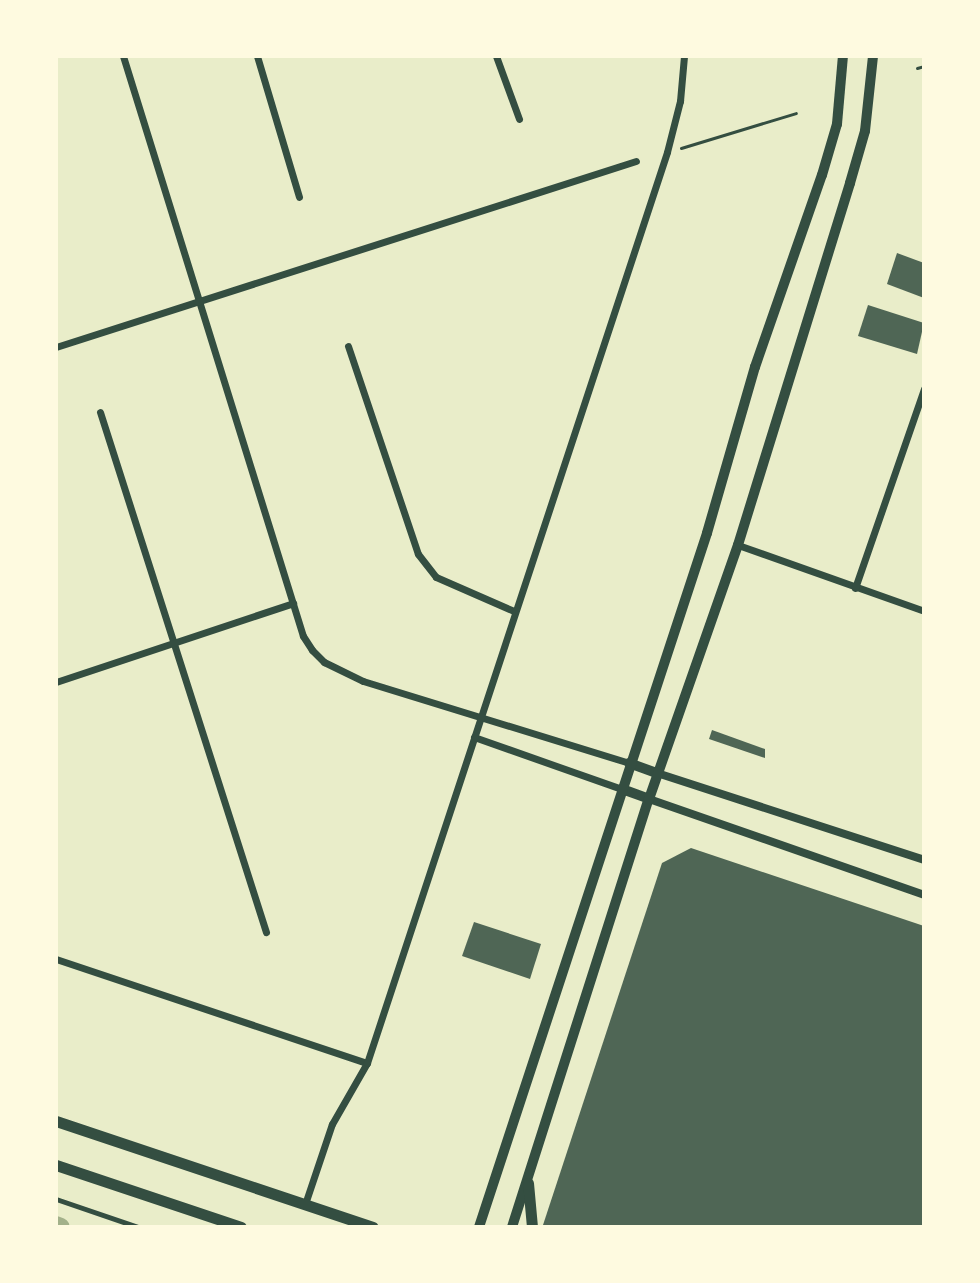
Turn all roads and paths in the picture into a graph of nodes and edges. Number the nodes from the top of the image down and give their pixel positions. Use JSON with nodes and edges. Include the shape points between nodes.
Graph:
{"nodes":[{"id":1,"x":123,"y":56,"type":"edge"},
{"id":2,"x":257,"y":56,"type":"edge"},
{"id":3,"x":496,"y":56,"type":"edge"},
{"id":4,"x":684,"y":56,"type":"edge"},
{"id":5,"x":843,"y":56,"type":"edge"},
{"id":6,"x":873,"y":56,"type":"edge"},
{"id":7,"x":924,"y":66,"type":"edge"},
{"id":8,"x":917,"y":68,"type":"dead end"},
{"id":9,"x":796,"y":113,"type":"dead end"},
{"id":10,"x":519,"y":119,"type":"dead end"},
{"id":11,"x":667,"y":152,"type":"junction"},
{"id":12,"x":636,"y":161,"type":"dead end"},
{"id":13,"x":299,"y":197,"type":"dead end"},
{"id":14,"x":199,"y":300,"type":"junction"},
{"id":15,"x":348,"y":346,"type":"dead end"},
{"id":16,"x":56,"y":347,"type":"edge"},
{"id":17,"x":924,"y":389,"type":"edge"},
{"id":18,"x":100,"y":412,"type":"dead end"},
{"id":19,"x":738,"y":545,"type":"junction"},
{"id":20,"x":855,"y":588,"type":"junction"},
{"id":21,"x":293,"y":603,"type":"junction"},
{"id":22,"x":514,"y":611,"type":"junction"},
{"id":23,"x":924,"y":611,"type":"edge"},
{"id":24,"x":174,"y":643,"type":"junction"},
{"id":25,"x":56,"y":682,"type":"edge"},
{"id":26,"x":481,"y":715,"type":"junction"},
{"id":27,"x":474,"y":737,"type":"junction"},
{"id":28,"x":629,"y":763,"type":"junction"},
{"id":29,"x":657,"y":773,"type":"junction"},
{"id":30,"x":622,"y":789,"type":"junction"},
{"id":31,"x":649,"y":799,"type":"junction"},
{"id":32,"x":924,"y":860,"type":"edge"},
{"id":33,"x":924,"y":895,"type":"edge"},
{"id":34,"x":266,"y":932,"type":"dead end"},
{"id":35,"x":56,"y":959,"type":"edge"},
{"id":36,"x":367,"y":1063,"type":"junction"},
{"id":37,"x":56,"y":1121,"type":"edge"},
{"id":38,"x":56,"y":1165,"type":"edge"},
{"id":39,"x":528,"y":1183,"type":"junction"},
{"id":40,"x":56,"y":1199,"type":"edge"},
{"id":41,"x":305,"y":1204,"type":"junction"},
{"id":42,"x":138,"y":1227,"type":"edge"},
{"id":43,"x":241,"y":1227,"type":"edge"},
{"id":44,"x":373,"y":1227,"type":"edge"},
{"id":45,"x":479,"y":1227,"type":"edge"},
{"id":46,"x":512,"y":1227,"type":"edge"},
{"id":47,"x":532,"y":1227,"type":"edge"}],
"edges":[{"from":1,"to":14,"type":"street"},
{"from":2,"to":13,"type":"street"},
{"from":3,"to":10,"type":"street"},
{"from":4,"to":11,"type":"street"},
{"from":5,"to":28,"type":"main road","via":[[837,124],[822,175]]},
{"from":6,"to":19,"type":"main road","via":[[865,131]]},
{"from":7,"to":8,"type":"path"},
{"from":9,"to":11,"type":"path"},
{"from":11,"to":22,"type":"street"},
{"from":12,"to":14,"type":"street"},
{"from":14,"to":16,"type":"street"},
{"from":14,"to":21,"type":"street"},
{"from":15,"to":22,"type":"street","via":[[418,554],[436,577]]},
{"from":17,"to":20,"type":"street"},
{"from":18,"to":24,"type":"street"},
{"from":19,"to":20,"type":"street"},
{"from":19,"to":29,"type":"main road"},
{"from":20,"to":23,"type":"street"},
{"from":21,"to":24,"type":"street"},
{"from":21,"to":26,"type":"street","via":[[303,636],[324,662],[363,681]]},
{"from":22,"to":26,"type":"street"},
{"from":24,"to":25,"type":"street"},
{"from":24,"to":34,"type":"street"},
{"from":26,"to":27,"type":"street"},
{"from":26,"to":28,"type":"street"},
{"from":27,"to":30,"type":"street"},
{"from":27,"to":36,"type":"street"},
{"from":28,"to":29,"type":"main road"},
{"from":28,"to":30,"type":"main road"},
{"from":29,"to":31,"type":"main road"},
{"from":29,"to":32,"type":"street"},
{"from":30,"to":31,"type":"main road"},
{"from":30,"to":45,"type":"main road"},
{"from":31,"to":33,"type":"street"},
{"from":31,"to":39,"type":"main road"},
{"from":35,"to":36,"type":"street"},
{"from":36,"to":41,"type":"street","via":[[332,1124]]},
{"from":37,"to":41,"type":"main road"},
{"from":38,"to":43,"type":"main road"},
{"from":39,"to":46,"type":"main road"},
{"from":39,"to":47,"type":"main road"},
{"from":40,"to":42,"type":"street"},
{"from":41,"to":44,"type":"main road"}]}
